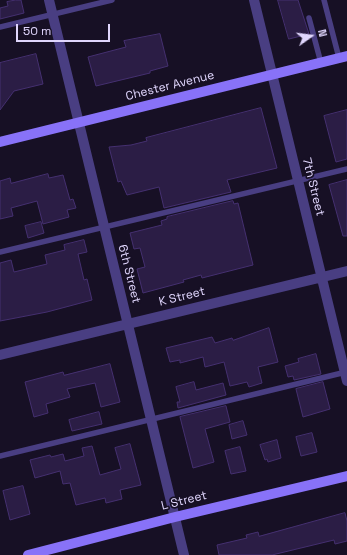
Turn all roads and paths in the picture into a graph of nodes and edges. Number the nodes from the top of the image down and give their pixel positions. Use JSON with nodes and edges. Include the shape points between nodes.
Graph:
{"nodes":[{"id":1,"x":48,"y":0,"type":"edge"},
{"id":2,"x":112,"y":0,"type":"edge"},
{"id":3,"x":254,"y":0,"type":"edge"},
{"id":4,"x":324,"y":0,"type":"edge"},
{"id":5,"x":52,"y":15,"type":"junction"},
{"id":6,"x":309,"y":18,"type":"dead end"},
{"id":7,"x":0,"y":27,"type":"edge"},
{"id":8,"x":343,"y":57,"type":"edge"},
{"id":9,"x":321,"y":63,"type":"junction"},
{"id":10,"x":272,"y":75,"type":"junction"},
{"id":11,"x":78,"y":122,"type":"junction"},
{"id":12,"x":0,"y":142,"type":"edge"},
{"id":13,"x":347,"y":169,"type":"edge"},
{"id":14,"x":298,"y":181,"type":"junction"},
{"id":15,"x":104,"y":227,"type":"junction"},
{"id":16,"x":0,"y":252,"type":"edge"},
{"id":17,"x":347,"y":271,"type":"edge"},
{"id":18,"x":322,"y":277,"type":"junction"},
{"id":19,"x":128,"y":324,"type":"junction"},
{"id":20,"x":0,"y":355,"type":"edge"},
{"id":21,"x":346,"y":375,"type":"edge"},
{"id":22,"x":151,"y":419,"type":"junction"},
{"id":23,"x":0,"y":456,"type":"edge"},
{"id":24,"x":347,"y":476,"type":"edge"},
{"id":25,"x":175,"y":517,"type":"junction"},
{"id":26,"x":28,"y":555,"type":"edge"},
{"id":27,"x":184,"y":555,"type":"edge"}],
"edges":[{"from":1,"to":5,"type":"street","name":"6th Street"},
{"from":2,"to":5,"type":"lane"},
{"from":3,"to":10,"type":"street","name":"7th Street"},
{"from":4,"to":8,"type":"lane"},
{"from":5,"to":7,"type":"lane"},
{"from":5,"to":11,"type":"street","name":"6th Street"},
{"from":6,"to":9,"type":"lane"},
{"from":8,"to":9,"type":"main road","name":"Chester Avenue"},
{"from":9,"to":10,"type":"main road","name":"Chester Avenue"},
{"from":10,"to":11,"type":"main road","name":"Chester Avenue"},
{"from":10,"to":14,"type":"street","name":"7th Street"},
{"from":11,"to":12,"type":"main road","name":"Chester Avenue"},
{"from":11,"to":15,"type":"street","name":"6th Street"},
{"from":13,"to":14,"type":"lane"},
{"from":14,"to":15,"type":"lane"},
{"from":14,"to":18,"type":"street","name":"7th Street"},
{"from":15,"to":16,"type":"lane"},
{"from":15,"to":19,"type":"street","name":"6th Street"},
{"from":17,"to":18,"type":"street","name":"K Street"},
{"from":18,"to":19,"type":"street","name":"K Street"},
{"from":18,"to":21,"type":"street","name":"7th Street"},
{"from":19,"to":20,"type":"street","name":"K Street"},
{"from":19,"to":22,"type":"street","name":"6th Street"},
{"from":21,"to":22,"type":"lane"},
{"from":22,"to":23,"type":"lane"},
{"from":22,"to":25,"type":"street","name":"6th Street"},
{"from":24,"to":25,"type":"main road","name":"L Street"},
{"from":25,"to":26,"type":"main road","name":"L Street"},
{"from":25,"to":27,"type":"street","name":"6th Street"}]}
